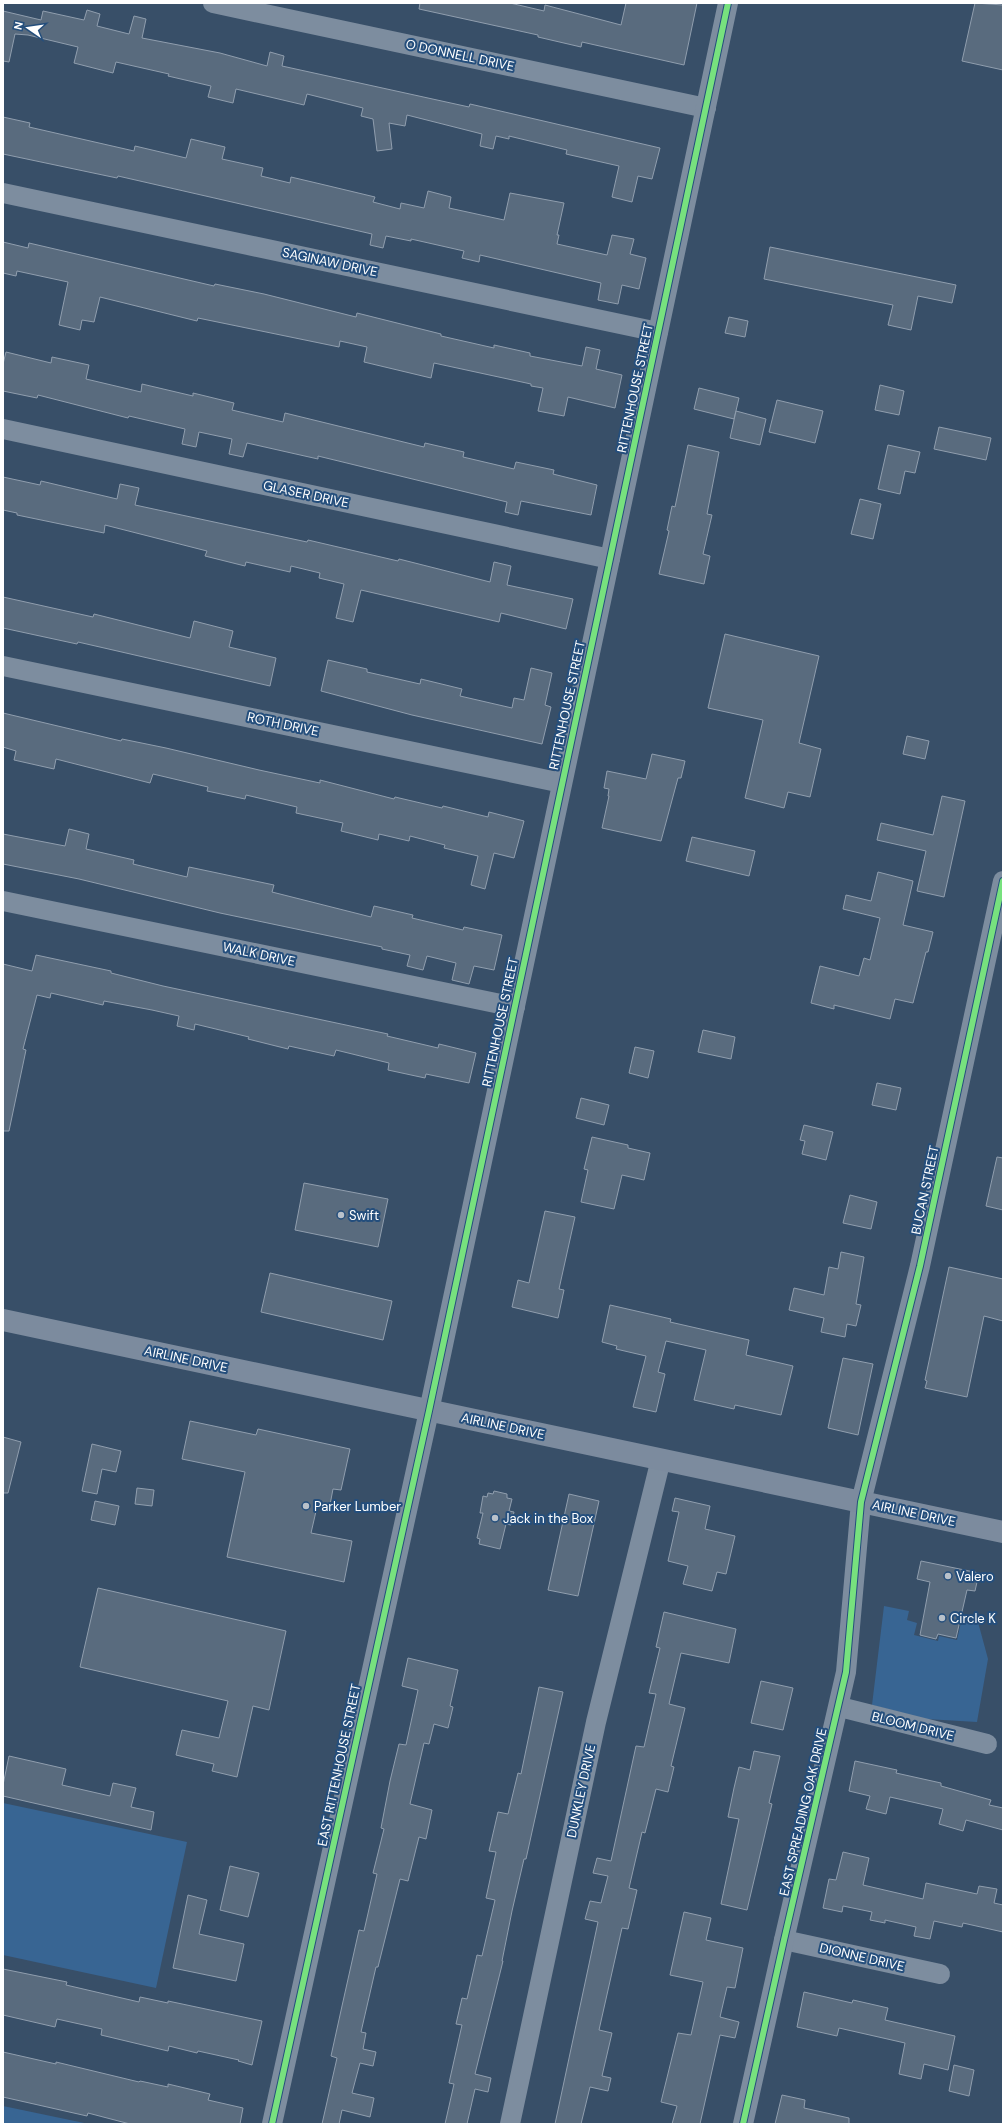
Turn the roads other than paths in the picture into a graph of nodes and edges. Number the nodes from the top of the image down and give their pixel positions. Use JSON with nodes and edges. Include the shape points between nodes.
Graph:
{"nodes":[{"id":1,"x":213,"y":3,"type":"edge"},
{"id":2,"x":728,"y":3,"type":"edge"},
{"id":3,"x":706,"y":108,"type":"junction"},
{"id":4,"x":3,"y":193,"type":"edge"},
{"id":5,"x":658,"y":332,"type":"junction"},
{"id":6,"x":3,"y":428,"type":"edge"},
{"id":7,"x":610,"y":559,"type":"junction"},
{"id":8,"x":3,"y":666,"type":"edge"},
{"id":9,"x":562,"y":783,"type":"junction"},
{"id":10,"x":1003,"y":880,"type":"edge"},
{"id":11,"x":3,"y":901,"type":"edge"},
{"id":12,"x":515,"y":1007,"type":"junction"},
{"id":13,"x":3,"y":1320,"type":"edge"},
{"id":14,"x":430,"y":1411,"type":"junction"},
{"id":15,"x":661,"y":1459,"type":"junction"},
{"id":16,"x":861,"y":1502,"type":"junction"},
{"id":17,"x":1003,"y":1532,"type":"edge"},
{"id":18,"x":840,"y":1707,"type":"junction"},
{"id":19,"x":987,"y":1744,"type":"dead end"},
{"id":20,"x":784,"y":1940,"type":"junction"},
{"id":21,"x":940,"y":1974,"type":"dead end"},
{"id":22,"x":272,"y":2124,"type":"edge"},
{"id":23,"x":510,"y":2124,"type":"edge"},
{"id":24,"x":744,"y":2124,"type":"edge"}],
"edges":[{"from":1,"to":3,"type":"street","name":"O DONNELL DRIVE"},
{"from":2,"to":3,"type":"street","name":"RITTENHOUSE STREET"},
{"from":3,"to":5,"type":"street","name":"RITTENHOUSE STREET"},
{"from":4,"to":5,"type":"street","name":"SAGINAW DRIVE"},
{"from":5,"to":7,"type":"street","name":"RITTENHOUSE STREET"},
{"from":6,"to":7,"type":"street","name":"GLASER DRIVE"},
{"from":7,"to":9,"type":"street","name":"RITTENHOUSE STREET"},
{"from":8,"to":9,"type":"street","name":"ROTH DRIVE"},
{"from":9,"to":12,"type":"street","name":"RITTENHOUSE STREET"},
{"from":10,"to":16,"type":"street","name":"BUCAN STREET","via":[[920,1266]]},
{"from":11,"to":12,"type":"street","name":"WALK DRIVE"},
{"from":12,"to":14,"type":"street","name":"RITTENHOUSE STREET"},
{"from":13,"to":14,"type":"main road","name":"AIRLINE DRIVE"},
{"from":14,"to":15,"type":"main road","name":"AIRLINE DRIVE"},
{"from":14,"to":22,"type":"street","name":"EAST RITTENHOUSE STREET"},
{"from":15,"to":16,"type":"main road","name":"AIRLINE DRIVE"},
{"from":15,"to":23,"type":"street","name":"DUNKLEY DRIVE","via":[[596,1722]]},
{"from":16,"to":17,"type":"main road","name":"AIRLINE DRIVE"},
{"from":16,"to":18,"type":"street","name":"EAST SPREADING OAK DRIVE","via":[[846,1672]]},
{"from":18,"to":19,"type":"street","name":"BLOOM DRIVE"},
{"from":18,"to":20,"type":"street","name":"EAST SPREADING OAK DRIVE"},
{"from":20,"to":21,"type":"street","name":"DIONNE DRIVE"},
{"from":20,"to":24,"type":"street","name":"EAST SPREADING OAK DRIVE"}]}
